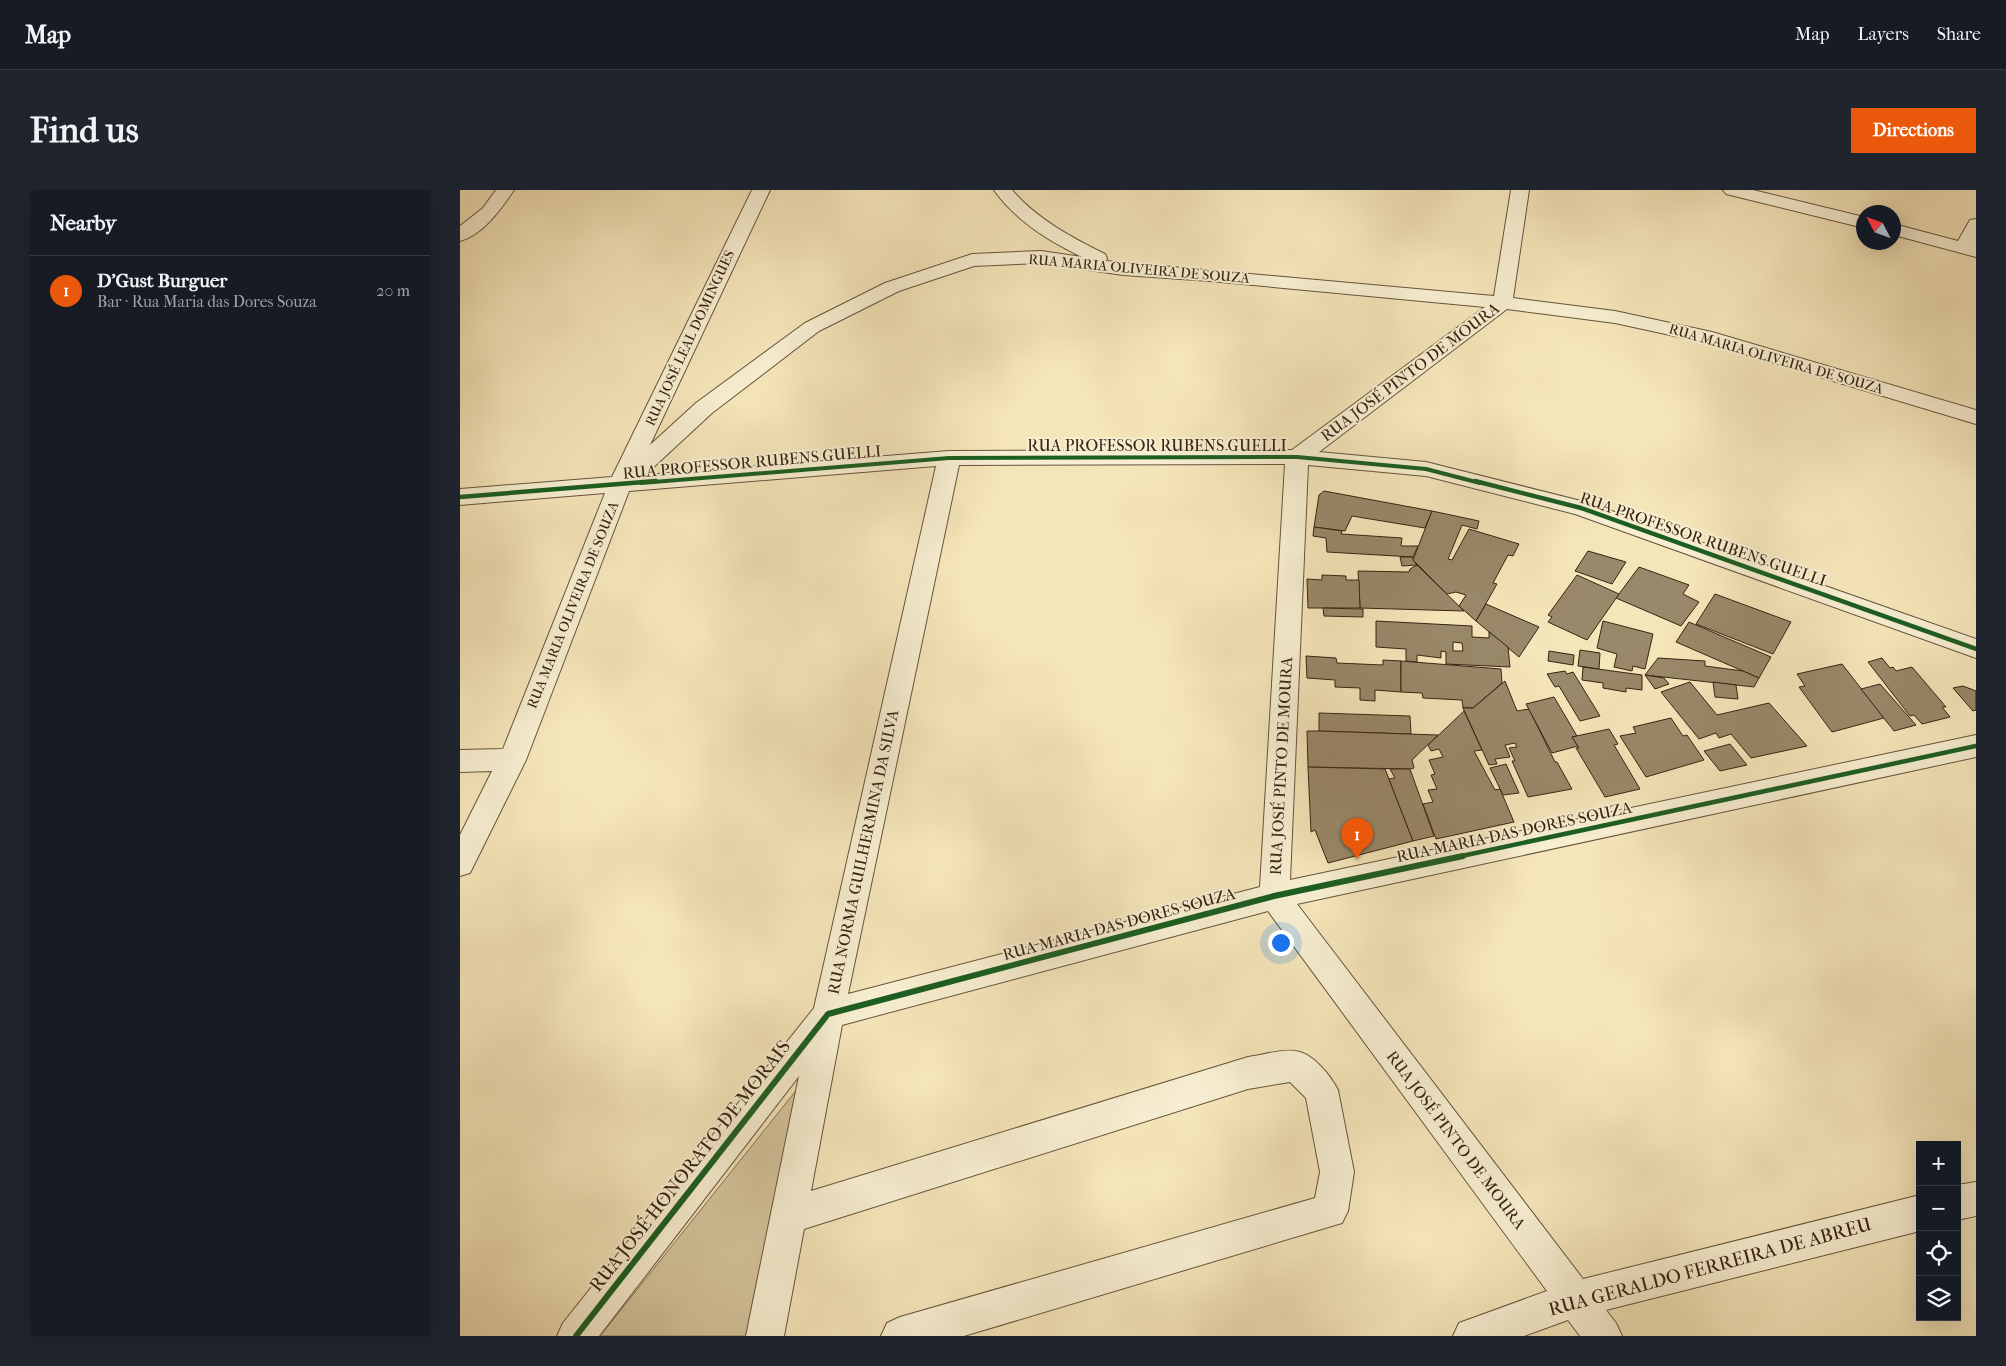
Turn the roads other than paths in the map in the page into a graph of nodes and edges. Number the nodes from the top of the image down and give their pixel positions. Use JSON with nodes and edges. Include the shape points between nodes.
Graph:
{"nodes":[{"id":1,"x":505,"y":190,"type":"edge"},
{"id":2,"x":761,"y":190,"type":"edge"},
{"id":3,"x":1003,"y":190,"type":"edge"},
{"id":4,"x":1520,"y":190,"type":"edge"},
{"id":5,"x":1732,"y":190,"type":"edge"},
{"id":6,"x":1856,"y":221,"type":"edge"},
{"id":7,"x":1976,"y":224,"type":"edge"},
{"id":8,"x":1901,"y":232,"type":"edge"},
{"id":9,"x":460,"y":234,"type":"edge"},
{"id":10,"x":1970,"y":250,"type":"edge"},
{"id":11,"x":1123,"y":269,"type":"junction"},
{"id":12,"x":1503,"y":303,"type":"junction"},
{"id":13,"x":1976,"y":417,"type":"edge"},
{"id":14,"x":1297,"y":457,"type":"junction"},
{"id":15,"x":948,"y":458,"type":"junction"},
{"id":16,"x":620,"y":485,"type":"junction"},
{"id":17,"x":460,"y":497,"type":"edge"},
{"id":18,"x":1976,"y":649,"type":"edge"},
{"id":19,"x":1976,"y":746,"type":"edge"},
{"id":20,"x":512,"y":760,"type":"junction"},
{"id":21,"x":460,"y":761,"type":"edge"},
{"id":22,"x":460,"y":864,"type":"edge"},
{"id":23,"x":1274,"y":896,"type":"junction"},
{"id":24,"x":828,"y":1014,"type":"junction"},
{"id":25,"x":1976,"y":1199,"type":"edge"},
{"id":26,"x":1961,"y":1202,"type":"edge"},
{"id":27,"x":1916,"y":1214,"type":"edge"},
{"id":28,"x":788,"y":1216,"type":"junction"},
{"id":29,"x":1576,"y":1299,"type":"junction"},
{"id":30,"x":576,"y":1336,"type":"edge"},
{"id":31,"x":765,"y":1336,"type":"edge"},
{"id":32,"x":900,"y":1336,"type":"edge"},
{"id":33,"x":1472,"y":1336,"type":"edge"},
{"id":34,"x":1603,"y":1336,"type":"edge"}],
"edges":[{"from":1,"to":9,"type":"street","via":[[489,212]]},
{"from":2,"to":16,"type":"street","name":"RUA JOSÉ LEAL DOMINGUES"},
{"from":3,"to":11,"type":"street","via":[[1015,206],[1061,240]]},
{"from":4,"to":12,"type":"street","name":"RUA JOSÉ PINTO DE MOURA"},
{"from":5,"to":6,"type":"street"},
{"from":7,"to":10,"type":"street"},
{"from":8,"to":10,"type":"street"},
{"from":11,"to":12,"type":"street","name":"RUA MARIA OLIVEIRA DE SOUZA"},
{"from":11,"to":16,"type":"street","name":"RUA MARIA OLIVEIRA DE SOUZA","via":[[1041,257],[972,260],[892,287],[812,327],[704,408]]},
{"from":12,"to":13,"type":"street","name":"RUA MARIA OLIVEIRA DE SOUZA","via":[[1615,317],[1712,338]]},
{"from":12,"to":14,"type":"street","name":"RUA JOSÉ PINTO DE MOURA"},
{"from":14,"to":15,"type":"street","name":"RUA PROFESSOR RUBENS GUELLI"},
{"from":14,"to":18,"type":"street","name":"RUA PROFESSOR RUBENS GUELLI","via":[[1426,468],[1581,508]]},
{"from":14,"to":23,"type":"street","name":"RUA JOSÉ PINTO DE MOURA"},
{"from":15,"to":16,"type":"street","name":"RUA PROFESSOR RUBENS GUELLI"},
{"from":15,"to":24,"type":"street","name":"RUA NORMA GUILHERMINA DA SILVA"},
{"from":16,"to":17,"type":"street","name":"RUA PROFESSOR RUBENS GUELLI"},
{"from":16,"to":20,"type":"street","name":"RUA MARIA OLIVEIRA DE SOUZA"},
{"from":19,"to":23,"type":"street","name":"RUA MARIA DAS DORES SOUZA"},
{"from":20,"to":21,"type":"street"},
{"from":20,"to":22,"type":"street","name":"RUA MARIA OLIVEIRA DE SOUZA"},
{"from":23,"to":24,"type":"street","name":"RUA MARIA DAS DORES SOUZA"},
{"from":23,"to":29,"type":"street","name":"RUA JOSÉ PINTO DE MOURA"},
{"from":24,"to":28,"type":"street","name":"RUA NORMA GUILHERMINA DA SILVA"},
{"from":24,"to":30,"type":"street","name":"RUA JOSÉ HONORATO DE MORAIS"},
{"from":25,"to":26,"type":"street"},
{"from":27,"to":29,"type":"street","name":"RUA GERALDO FERREIRA DE ABREU"},
{"from":28,"to":31,"type":"street","name":"RUA NORMA GUILHERMINA DA SILVA"},
{"from":28,"to":32,"type":"street","via":[[1248,1073],[1296,1066],[1322,1090],[1337,1172],[1330,1211]]},
{"from":29,"to":33,"type":"street","name":"RUA GERALDO FERREIRA DE ABREU"},
{"from":29,"to":34,"type":"street","name":"RUA JOSÉ PINTO DE MOURA"}]}
